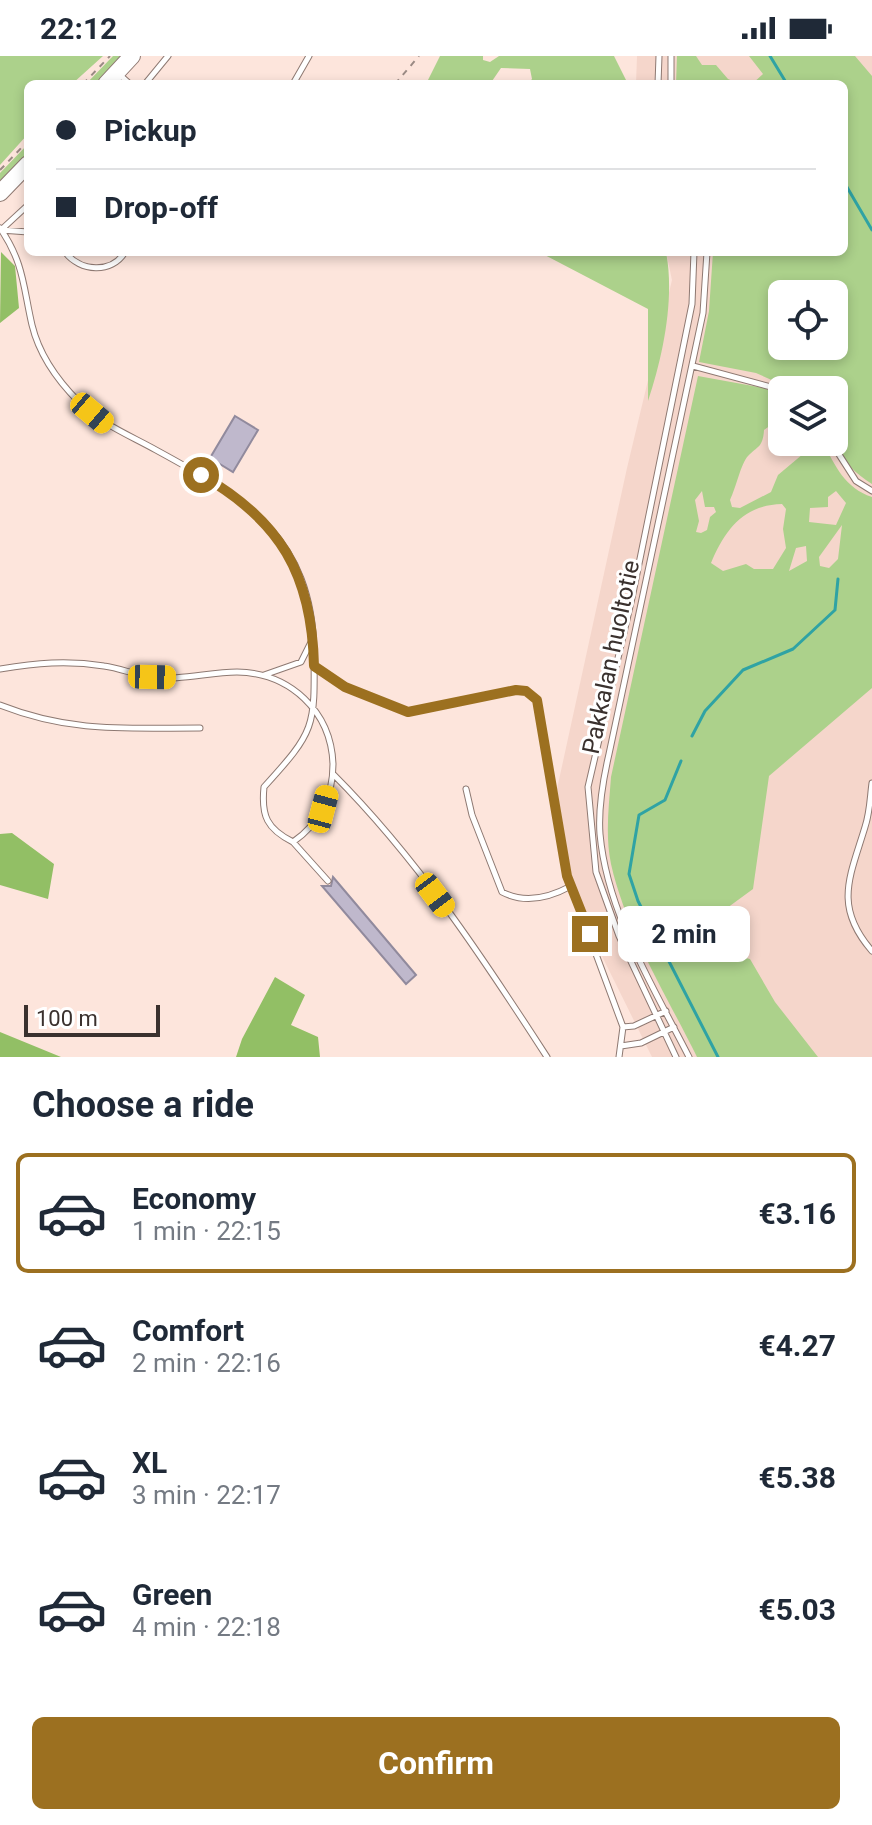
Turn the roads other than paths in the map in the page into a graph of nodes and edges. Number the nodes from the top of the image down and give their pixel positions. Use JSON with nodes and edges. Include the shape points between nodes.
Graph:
{"nodes":[{"id":1,"x":132,"y":56,"type":"edge"},
{"id":2,"x":168,"y":56,"type":"edge"},
{"id":3,"x":309,"y":56,"type":"edge"},
{"id":4,"x":659,"y":56,"type":"edge"},
{"id":5,"x":671,"y":56,"type":"edge"},
{"id":6,"x":111,"y":78,"type":"edge"},
{"id":7,"x":148,"y":80,"type":"edge"},
{"id":8,"x":295,"y":80,"type":"edge"},
{"id":9,"x":658,"y":80,"type":"edge"},
{"id":10,"x":671,"y":80,"type":"edge"},
{"id":11,"x":24,"y":168,"type":"edge"},
{"id":12,"x":0,"y":193,"type":"edge"},
{"id":13,"x":24,"y":208,"type":"edge"},
{"id":14,"x":0,"y":229,"type":"edge"},
{"id":15,"x":24,"y":232,"type":"edge"},
{"id":16,"x":71,"y":256,"type":"edge"},
{"id":17,"x":123,"y":256,"type":"edge"},
{"id":18,"x":694,"y":256,"type":"edge"},
{"id":19,"x":707,"y":256,"type":"edge"},
{"id":20,"x":693,"y":366,"type":"junction"},
{"id":21,"x":768,"y":386,"type":"edge"},
{"id":22,"x":840,"y":456,"type":"edge"},
{"id":23,"x":872,"y":491,"type":"edge"},
{"id":24,"x":313,"y":628,"type":"junction"},
{"id":25,"x":314,"y":666,"type":"junction"},
{"id":26,"x":0,"y":669,"type":"edge"},
{"id":27,"x":263,"y":676,"type":"junction"},
{"id":28,"x":0,"y":705,"type":"edge"},
{"id":29,"x":315,"y":707,"type":"junction"},
{"id":30,"x":200,"y":728,"type":"dead end"},
{"id":31,"x":332,"y":773,"type":"junction"},
{"id":32,"x":872,"y":783,"type":"edge"},
{"id":33,"x":466,"y":789,"type":"dead end"},
{"id":34,"x":293,"y":842,"type":"junction"},
{"id":35,"x":328,"y":881,"type":"dead end"},
{"id":36,"x":571,"y":886,"type":"junction"},
{"id":37,"x":872,"y":951,"type":"edge"},
{"id":38,"x":666,"y":1011,"type":"junction"},
{"id":39,"x":655,"y":1017,"type":"junction"},
{"id":40,"x":623,"y":1027,"type":"junction"},
{"id":41,"x":674,"y":1027,"type":"junction"},
{"id":42,"x":664,"y":1033,"type":"junction"},
{"id":43,"x":621,"y":1046,"type":"junction"},
{"id":44,"x":547,"y":1057,"type":"edge"},
{"id":45,"x":619,"y":1057,"type":"edge"},
{"id":46,"x":676,"y":1057,"type":"edge"},
{"id":47,"x":689,"y":1057,"type":"edge"}],
"edges":[{"from":1,"to":6,"type":"main road"},
{"from":2,"to":7,"type":"lane"},
{"from":3,"to":8,"type":"lane"},
{"from":4,"to":9,"type":"lane"},
{"from":5,"to":10,"type":"lane"},
{"from":11,"to":12,"type":"main road"},
{"from":13,"to":14,"type":"lane"},
{"from":14,"to":15,"type":"lane"},
{"from":14,"to":24,"type":"lane","via":[[17,252],[32,326],[56,374],[106,424],[253,509],[276,533],[297,573]]},
{"from":16,"to":17,"type":"lane","via":[[103,269]]},
{"from":18,"to":39,"type":"lane","via":[[692,304],[588,787],[596,872]]},
{"from":19,"to":20,"type":"lane","name":"Pakkalan huoltotie"},
{"from":20,"to":21,"type":"lane"},
{"from":20,"to":38,"type":"lane","name":"Pakkalan huoltotie","via":[[600,808],[602,851],[612,889]]},
{"from":22,"to":23,"type":"lane","via":[[856,481]]},
{"from":24,"to":25,"type":"lane"},
{"from":24,"to":27,"type":"lane","via":[[310,649],[301,662]]},
{"from":25,"to":29,"type":"lane"},
{"from":25,"to":36,"type":"lane","via":[[345,687],[408,712],[516,690],[537,700]]},
{"from":26,"to":27,"type":"lane","via":[[51,660],[152,677],[237,672]]},
{"from":27,"to":29,"type":"lane","via":[[287,684]]},
{"from":28,"to":30,"type":"lane","via":[[37,720],[80,728]]},
{"from":29,"to":31,"type":"lane","via":[[331,748]]},
{"from":29,"to":34,"type":"lane","via":[[299,749],[264,787],[264,819],[275,833]]},
{"from":31,"to":34,"type":"lane","via":[[313,828]]},
{"from":31,"to":44,"type":"lane","via":[[371,812],[420,875],[495,975]]},
{"from":32,"to":37,"type":"lane","via":[[847,909]]},
{"from":33,"to":36,"type":"lane","via":[[502,892],[530,899]]},
{"from":34,"to":35,"type":"lane"},
{"from":36,"to":40,"type":"lane"},
{"from":38,"to":39,"type":"lane"},
{"from":38,"to":41,"type":"lane","name":"Pakkalan huoltotie"},
{"from":39,"to":40,"type":"lane"},
{"from":39,"to":42,"type":"lane"},
{"from":40,"to":43,"type":"lane"},
{"from":41,"to":42,"type":"lane"},
{"from":41,"to":47,"type":"lane","name":"Pakkalan huoltotie"},
{"from":42,"to":43,"type":"lane"},
{"from":42,"to":46,"type":"lane"},
{"from":43,"to":45,"type":"lane"}]}
